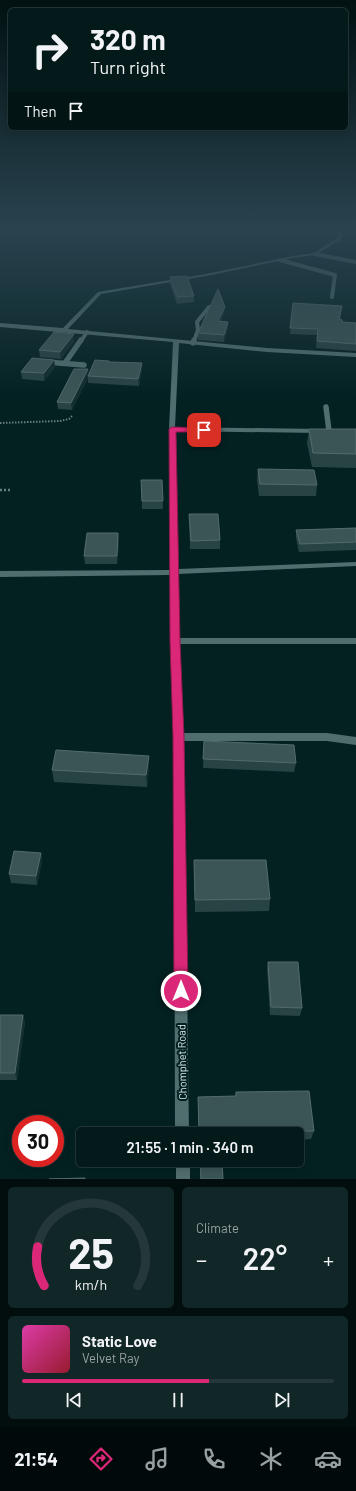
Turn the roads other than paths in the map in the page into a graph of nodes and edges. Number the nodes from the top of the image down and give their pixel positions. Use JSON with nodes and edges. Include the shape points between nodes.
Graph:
{"nodes":[{"id":1,"x":141,"y":286,"type":"edge"},
{"id":2,"x":333,"y":286,"type":"edge"},
{"id":3,"x":332,"y":297,"type":"dead end"},
{"id":4,"x":209,"y":307,"type":"edge"},
{"id":5,"x":0,"y":325,"type":"edge"},
{"id":6,"x":64,"y":330,"type":"junction"},
{"id":7,"x":87,"y":332,"type":"junction"},
{"id":8,"x":176,"y":342,"type":"junction"},
{"id":9,"x":193,"y":343,"type":"junction"},
{"id":10,"x":356,"y":355,"type":"edge"},
{"id":11,"x":38,"y":362,"type":"edge"},
{"id":12,"x":65,"y":363,"type":"junction"},
{"id":13,"x":84,"y":365,"type":"dead end"},
{"id":14,"x":326,"y":407,"type":"dead end"},
{"id":15,"x":172,"y":429,"type":"junction"},
{"id":16,"x":333,"y":431,"type":"joint"},
{"id":17,"x":356,"y":564,"type":"edge"},
{"id":18,"x":174,"y":572,"type":"junction"},
{"id":19,"x":0,"y":574,"type":"edge"},
{"id":20,"x":175,"y":641,"type":"junction"},
{"id":21,"x":356,"y":641,"type":"edge"},
{"id":22,"x":179,"y":737,"type":"junction"},
{"id":23,"x":356,"y":740,"type":"edge"},
{"id":24,"x":182,"y":1127,"type":"edge"},
{"id":25,"x":182,"y":1167,"type":"edge"},
{"id":26,"x":183,"y":1179,"type":"edge"}],
"edges":[{"from":1,"to":6,"type":"street","via":[[100,293]]},
{"from":2,"to":3,"type":"lane"},
{"from":4,"to":9,"type":"lane","via":[[198,322]]},
{"from":5,"to":6,"type":"street"},
{"from":6,"to":7,"type":"street"},
{"from":7,"to":8,"type":"street"},
{"from":7,"to":12,"type":"lane"},
{"from":8,"to":9,"type":"street"},
{"from":8,"to":15,"type":"street","name":"Chomphet Road"},
{"from":9,"to":10,"type":"street"},
{"from":11,"to":12,"type":"lane"},
{"from":12,"to":13,"type":"lane"},
{"from":14,"to":16,"type":"lane"},
{"from":15,"to":16,"type":"street"},
{"from":15,"to":18,"type":"street","name":"Chomphet Road"},
{"from":17,"to":18,"type":"street"},
{"from":18,"to":19,"type":"street"},
{"from":18,"to":20,"type":"street","name":"Chomphet Road"},
{"from":20,"to":21,"type":"street"},
{"from":20,"to":22,"type":"street","name":"Chomphet Road"},
{"from":22,"to":23,"type":"street","via":[[327,737]]},
{"from":22,"to":24,"type":"street","name":"Chomphet Road"},
{"from":25,"to":26,"type":"street"}]}
